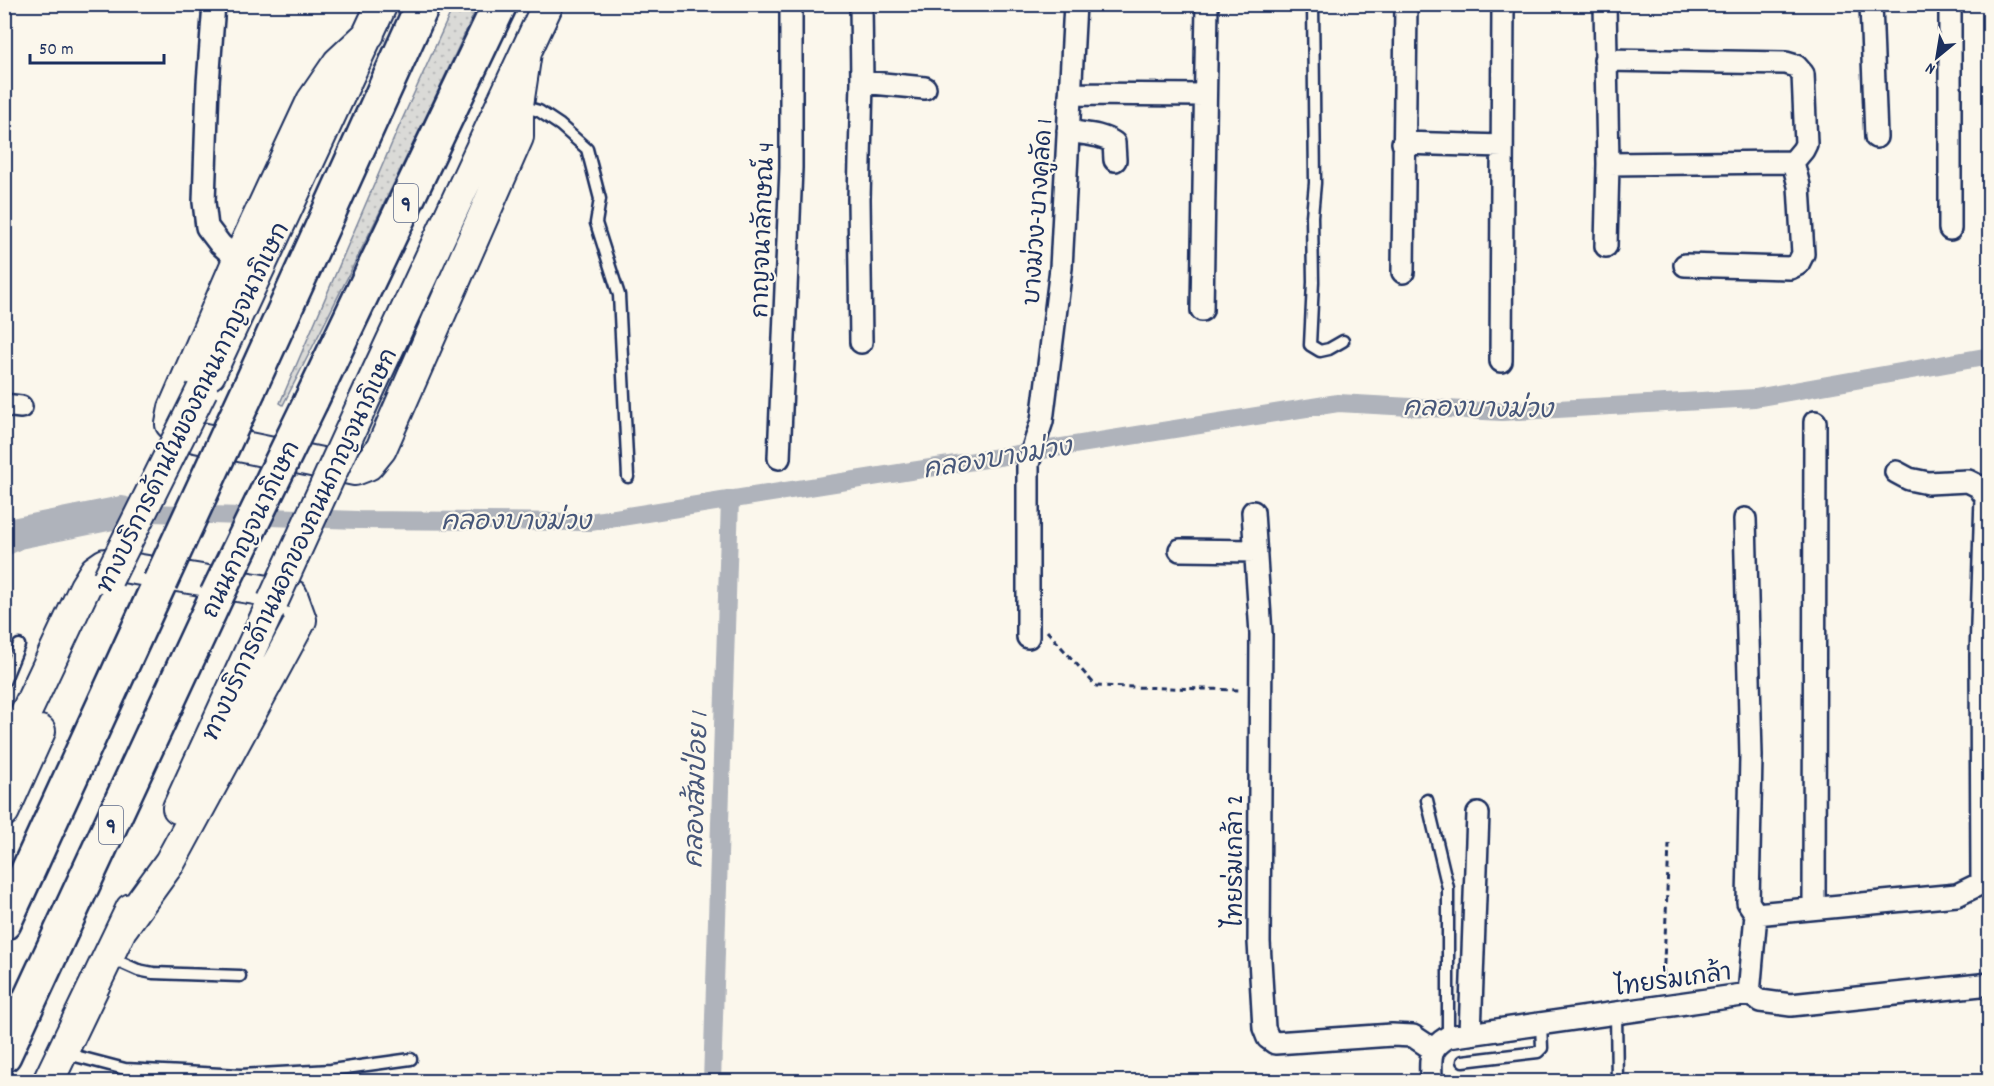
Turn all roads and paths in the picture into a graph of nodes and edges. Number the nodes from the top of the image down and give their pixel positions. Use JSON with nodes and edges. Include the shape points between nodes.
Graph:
{"nodes":[{"id":1,"x":214,"y":4,"type":"edge"},
{"id":2,"x":382,"y":4,"type":"edge"},
{"id":3,"x":423,"y":4,"type":"edge"},
{"id":4,"x":500,"y":4,"type":"edge"},
{"id":5,"x":548,"y":4,"type":"edge"},
{"id":6,"x":791,"y":4,"type":"edge"},
{"id":7,"x":861,"y":4,"type":"edge"},
{"id":8,"x":1075,"y":4,"type":"edge"},
{"id":9,"x":1207,"y":4,"type":"edge"},
{"id":10,"x":1313,"y":4,"type":"edge"},
{"id":11,"x":1406,"y":4,"type":"edge"},
{"id":12,"x":1503,"y":4,"type":"edge"},
{"id":13,"x":1605,"y":4,"type":"edge"},
{"id":14,"x":1870,"y":4,"type":"edge"},
{"id":15,"x":1950,"y":4,"type":"edge"},
{"id":16,"x":369,"y":34,"type":"junction"},
{"id":17,"x":526,"y":52,"type":"junction"},
{"id":18,"x":1605,"y":60,"type":"junction"},
{"id":19,"x":862,"y":82,"type":"junction"},
{"id":20,"x":925,"y":88,"type":"dead end"},
{"id":21,"x":1070,"y":94,"type":"junction"},
{"id":22,"x":1205,"y":95,"type":"junction"},
{"id":23,"x":518,"y":105,"type":"junction"},
{"id":24,"x":1068,"y":131,"type":"junction"},
{"id":25,"x":1876,"y":137,"type":"dead end"},
{"id":26,"x":1403,"y":143,"type":"junction"},
{"id":27,"x":1502,"y":146,"type":"junction"},
{"id":28,"x":1115,"y":160,"type":"dead end"},
{"id":29,"x":1793,"y":162,"type":"junction"},
{"id":30,"x":1608,"y":164,"type":"junction"},
{"id":31,"x":1950,"y":229,"type":"dead end"},
{"id":32,"x":1606,"y":246,"type":"dead end"},
{"id":33,"x":238,"y":260,"type":"junction"},
{"id":34,"x":1685,"y":265,"type":"dead end"},
{"id":35,"x":1402,"y":272,"type":"dead end"},
{"id":36,"x":1202,"y":310,"type":"dead end"},
{"id":37,"x":1343,"y":341,"type":"dead end"},
{"id":38,"x":861,"y":342,"type":"dead end"},
{"id":39,"x":1501,"y":362,"type":"dead end"},
{"id":40,"x":1815,"y":422,"type":"dead end"},
{"id":41,"x":779,"y":458,"type":"dead end"},
{"id":42,"x":1896,"y":472,"type":"dead end"},
{"id":43,"x":628,"y":477,"type":"dead end"},
{"id":44,"x":1253,"y":512,"type":"dead end"},
{"id":45,"x":1745,"y":519,"type":"dead end"},
{"id":46,"x":1180,"y":550,"type":"dead end"},
{"id":47,"x":1256,"y":551,"type":"junction"},
{"id":48,"x":1028,"y":609,"type":"junction"},
{"id":49,"x":1028,"y":637,"type":"dead end"},
{"id":50,"x":19,"y":645,"type":"dead end"},
{"id":51,"x":4,"y":682,"type":"edge"},
{"id":52,"x":1261,"y":691,"type":"junction"},
{"id":53,"x":4,"y":759,"type":"edge"},
{"id":54,"x":1426,"y":800,"type":"dead end"},
{"id":55,"x":4,"y":811,"type":"edge"},
{"id":56,"x":1478,"y":814,"type":"dead end"},
{"id":57,"x":1669,"y":844,"type":"dead end"},
{"id":58,"x":1986,"y":881,"type":"edge"},
{"id":59,"x":1814,"y":908,"type":"junction"},
{"id":60,"x":1756,"y":914,"type":"junction"},
{"id":61,"x":4,"y":923,"type":"edge"},
{"id":62,"x":123,"y":927,"type":"junction"},
{"id":63,"x":107,"y":957,"type":"junction"},
{"id":64,"x":240,"y":976,"type":"dead end"},
{"id":65,"x":1989,"y":984,"type":"edge"},
{"id":66,"x":1749,"y":994,"type":"junction"},
{"id":67,"x":1662,"y":1006,"type":"junction"},
{"id":68,"x":1616,"y":1013,"type":"junction"},
{"id":69,"x":1541,"y":1024,"type":"junction"},
{"id":70,"x":1470,"y":1034,"type":"junction"},
{"id":71,"x":1441,"y":1043,"type":"junction"},
{"id":72,"x":61,"y":1053,"type":"junction"},
{"id":73,"x":4,"y":1055,"type":"edge"},
{"id":74,"x":411,"y":1059,"type":"dead end"},
{"id":75,"x":1463,"y":1062,"type":"dead end"},
{"id":76,"x":48,"y":1082,"type":"edge"},
{"id":77,"x":1431,"y":1082,"type":"edge"},
{"id":78,"x":1617,"y":1082,"type":"edge"}],
"edges":[{"from":1,"to":33,"type":"street","via":[[204,202],[207,227]]},
{"from":2,"to":16,"type":"main road","name":"ทางบริการด้านในของถนนกาญจนาภิเษก"},
{"from":3,"to":61,"type":"highway","bridge":true},
{"from":4,"to":73,"type":"highway","name":"ถนนกาญจนาภิเษก","number":"9","bridge":true,"via":[[217,595]]},
{"from":5,"to":17,"type":"main road","name":"ทางบริการด้านนอกของถนนกาญจนาภิเษก"},
{"from":6,"to":41,"type":"street","name":"กาญจนาลักษณ์ 4","via":[[791,168]]},
{"from":7,"to":19,"type":"street"},
{"from":8,"to":21,"type":"street","name":"บางม่วง-บางคูลัด 1"},
{"from":9,"to":22,"type":"street"},
{"from":10,"to":37,"type":"lane","via":[[1315,183],[1310,345],[1320,351]]},
{"from":11,"to":26,"type":"street"},
{"from":12,"to":27,"type":"street"},
{"from":13,"to":18,"type":"street"},
{"from":14,"to":25,"type":"street"},
{"from":15,"to":31,"type":"street"},
{"from":16,"to":33,"type":"main road","via":[[338,63],[312,101]]},
{"from":16,"to":55,"type":"main road","name":"ทางบริการด้านในของถนนกาญจนาภิเษก","bridge":true,"via":[[202,390],[108,579]]},
{"from":17,"to":23,"type":"main road"},
{"from":17,"to":62,"type":"main road","name":"ทางบริการด้านนอกของถนนกาญจนาภิเษก","bridge":true},
{"from":18,"to":29,"type":"street","via":[[1796,66],[1803,74],[1806,144]]},
{"from":18,"to":30,"type":"street"},
{"from":19,"to":20,"type":"street"},
{"from":19,"to":38,"type":"street"},
{"from":21,"to":22,"type":"street"},
{"from":21,"to":24,"type":"street","name":"บางม่วง-บางคูลัด 1"},
{"from":22,"to":36,"type":"street"},
{"from":23,"to":33,"type":"main road","via":[[518,137],[381,449],[368,465],[355,470],[181,434],[171,424],[174,408]]},
{"from":23,"to":43,"type":"lane","via":[[539,111],[587,149],[600,200],[596,223],[619,295]]},
{"from":24,"to":28,"type":"street","via":[[1114,143]]},
{"from":24,"to":48,"type":"street","name":"บางม่วง-บางคูลัด 1","via":[[1061,268],[1042,422],[1028,464]]},
{"from":26,"to":27,"type":"street"},
{"from":26,"to":35,"type":"street"},
{"from":27,"to":39,"type":"street"},
{"from":29,"to":30,"type":"street"},
{"from":29,"to":34,"type":"street","via":[[1799,186],[1803,254],[1798,264],[1790,268]]},
{"from":30,"to":32,"type":"street"},
{"from":40,"to":59,"type":"street"},
{"from":42,"to":58,"type":"street","via":[[1928,483],[1968,481],[1986,497],[1981,655]]},
{"from":44,"to":47,"type":"street","name":"ไทยร่มเกล้า 2"},
{"from":45,"to":60,"type":"street","via":[[1751,756],[1748,902]]},
{"from":46,"to":47,"type":"street"},
{"from":47,"to":52,"type":"street","name":"ไทยร่มเกล้า 2"},
{"from":48,"to":49,"type":"street","name":"บางม่วง-บางคูลัด 1"},
{"from":48,"to":52,"type":"path","via":[[1096,686]]},
{"from":50,"to":51,"type":"lane"},
{"from":52,"to":71,"type":"street","name":"ไทยร่มเกล้า 2","via":[[1259,942],[1264,1028],[1268,1038],[1275,1044],[1392,1035]]},
{"from":53,"to":62,"type":"main road","via":[[85,587],[105,564],[292,595],[301,620],[170,862]]},
{"from":54,"to":71,"type":"lane","via":[[1448,888]]},
{"from":56,"to":70,"type":"street"},
{"from":57,"to":67,"type":"path"},
{"from":58,"to":59,"type":"street","via":[[1958,895]]},
{"from":59,"to":60,"type":"street"},
{"from":60,"to":66,"type":"street","name":"ไทยร่มเกล้า"},
{"from":62,"to":63,"type":"main road","name":"ทางบริการด้านนอกของถนนกาญจนาภิเษก"},
{"from":63,"to":64,"type":"lane","via":[[153,974]]},
{"from":63,"to":72,"type":"main road","name":"ทางบริการด้านนอกของถนนกาญจนาภิเษก"},
{"from":65,"to":66,"type":"street","via":[[1791,1005],[1760,1001]]},
{"from":66,"to":67,"type":"street","name":"ไทยร่มเกล้า"},
{"from":67,"to":68,"type":"street","name":"ไทยร่มเกล้า"},
{"from":68,"to":69,"type":"street","name":"ไทยร่มเกล้า"},
{"from":68,"to":78,"type":"lane"},
{"from":69,"to":70,"type":"street","name":"ไทยร่มเกล้า"},
{"from":69,"to":75,"type":"lane","via":[[1542,1048],[1538,1052]]},
{"from":70,"to":71,"type":"street","name":"ไทยร่มเกล้า"},
{"from":71,"to":77,"type":"street","via":[[1431,1058]]},
{"from":72,"to":74,"type":"lane","via":[[125,1069],[241,1075],[331,1070]]},
{"from":72,"to":76,"type":"main road","name":"ทางบริการด้านนอกของถนนกาญจนาภิเษก"}]}
